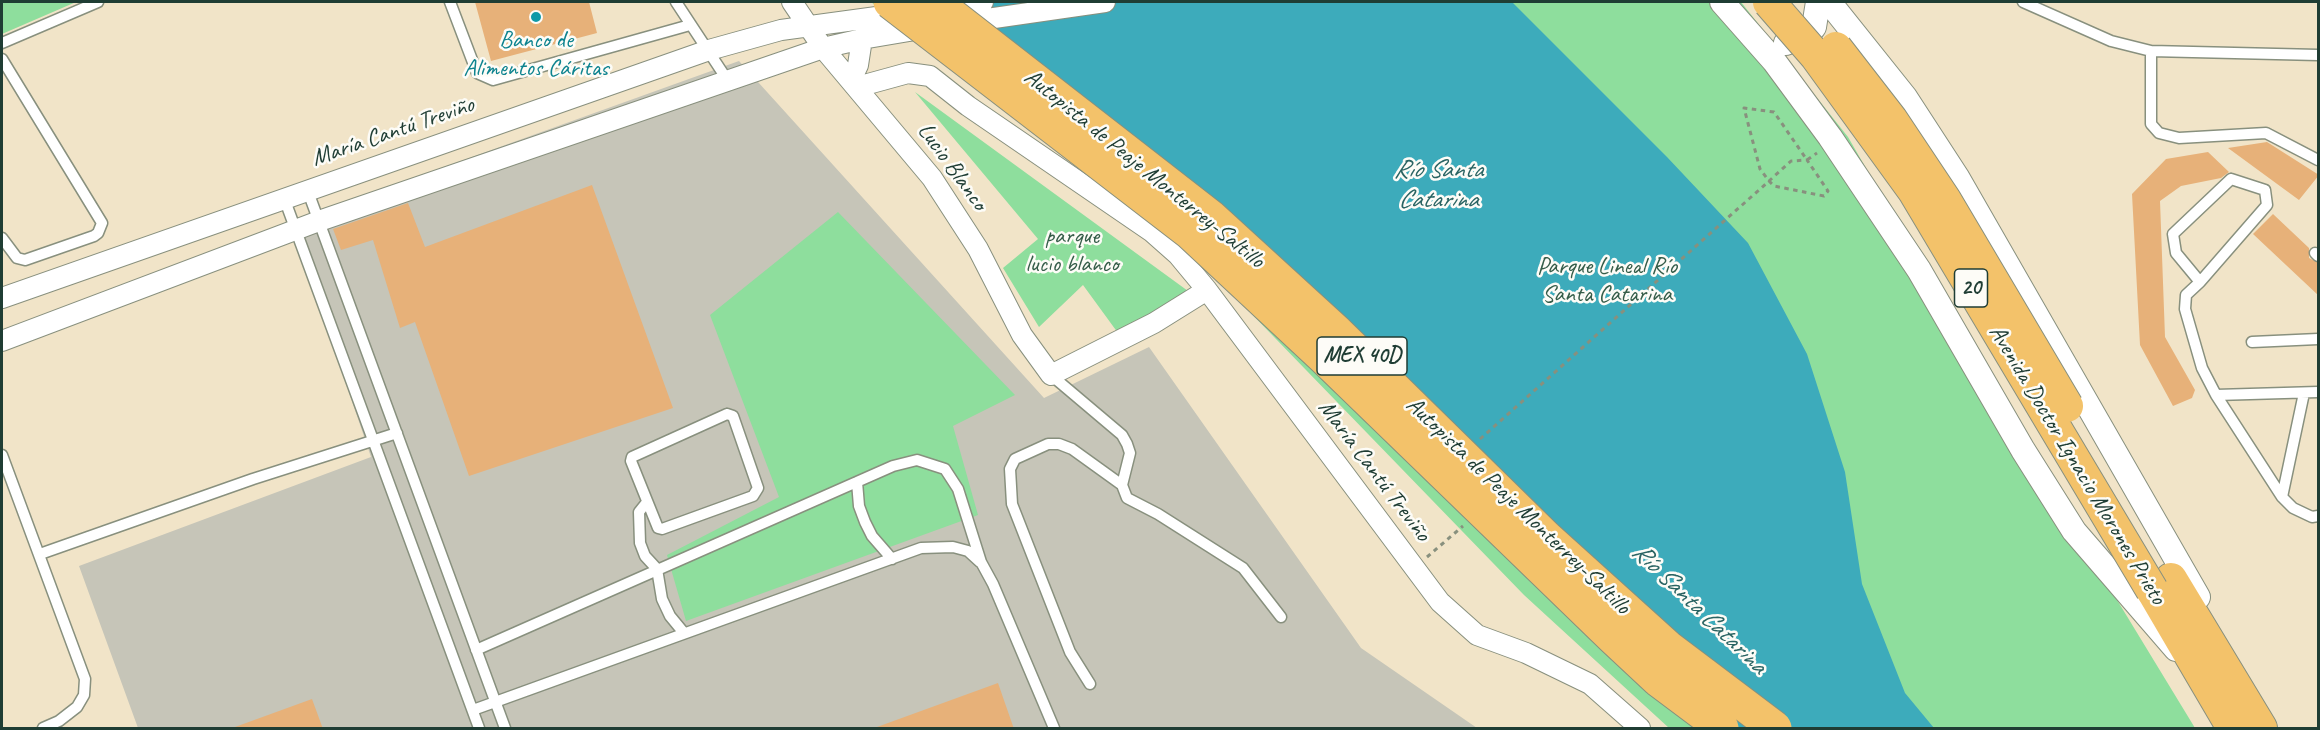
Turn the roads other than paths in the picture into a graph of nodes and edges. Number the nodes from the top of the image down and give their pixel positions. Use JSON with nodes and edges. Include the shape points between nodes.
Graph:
{"nodes":[{"id":1,"x":98,"y":2,"type":"edge"},
{"id":2,"x":450,"y":2,"type":"edge"},
{"id":3,"x":676,"y":2,"type":"edge"},
{"id":4,"x":792,"y":2,"type":"edge"},
{"id":5,"x":935,"y":2,"type":"edge"},
{"id":6,"x":983,"y":2,"type":"edge"},
{"id":7,"x":1105,"y":2,"type":"edge"},
{"id":8,"x":1722,"y":2,"type":"edge"},
{"id":9,"x":1769,"y":2,"type":"edge"},
{"id":10,"x":1797,"y":2,"type":"edge"},
{"id":11,"x":1818,"y":2,"type":"edge"},
{"id":12,"x":1829,"y":2,"type":"edge"},
{"id":13,"x":2023,"y":2,"type":"edge"},
{"id":14,"x":883,"y":18,"type":"edge"},
{"id":15,"x":690,"y":26,"type":"junction"},
{"id":16,"x":808,"y":27,"type":"junction"},
{"id":17,"x":862,"y":39,"type":"junction"},
{"id":18,"x":1757,"y":39,"type":"junction"},
{"id":19,"x":2,"y":43,"type":"edge"},
{"id":20,"x":823,"y":48,"type":"junction"},
{"id":21,"x":709,"y":50,"type":"junction"},
{"id":22,"x":2151,"y":51,"type":"junction"},
{"id":23,"x":2319,"y":55,"type":"edge"},
{"id":24,"x":2,"y":59,"type":"edge"},
{"id":25,"x":728,"y":81,"type":"junction"},
{"id":26,"x":857,"y":87,"type":"junction"},
{"id":27,"x":1905,"y":97,"type":"junction"},
{"id":28,"x":1831,"y":140,"type":"junction"},
{"id":29,"x":2319,"y":160,"type":"edge"},
{"id":30,"x":307,"y":189,"type":"junction"},
{"id":31,"x":284,"y":198,"type":"junction"},
{"id":32,"x":319,"y":221,"type":"junction"},
{"id":33,"x":296,"y":230,"type":"junction"},
{"id":34,"x":2,"y":238,"type":"edge"},
{"id":35,"x":2200,"y":282,"type":"junction"},
{"id":36,"x":1208,"y":290,"type":"junction"},
{"id":37,"x":2,"y":298,"type":"edge"},
{"id":38,"x":2319,"y":339,"type":"edge"},
{"id":39,"x":2,"y":341,"type":"edge"},
{"id":40,"x":2252,"y":342,"type":"dead end"},
{"id":41,"x":1051,"y":375,"type":"junction"},
{"id":42,"x":2319,"y":392,"type":"edge"},
{"id":43,"x":2304,"y":393,"type":"junction"},
{"id":44,"x":2216,"y":395,"type":"junction"},
{"id":45,"x":397,"y":433,"type":"junction"},
{"id":46,"x":373,"y":441,"type":"junction"},
{"id":47,"x":2,"y":455,"type":"edge"},
{"id":48,"x":857,"y":482,"type":"junction"},
{"id":49,"x":1122,"y":485,"type":"junction"},
{"id":50,"x":2282,"y":497,"type":"junction"},
{"id":51,"x":647,"y":502,"type":"junction"},
{"id":52,"x":2319,"y":516,"type":"edge"},
{"id":53,"x":40,"y":554,"type":"junction"},
{"id":54,"x":892,"y":559,"type":"junction"},
{"id":55,"x":981,"y":562,"type":"junction"},
{"id":56,"x":657,"y":569,"type":"junction"},
{"id":57,"x":2162,"y":584,"type":"junction"},
{"id":58,"x":1281,"y":617,"type":"dead end"},
{"id":59,"x":684,"y":633,"type":"junction"},
{"id":60,"x":476,"y":650,"type":"junction"},
{"id":61,"x":1090,"y":684,"type":"dead end"},
{"id":62,"x":2208,"y":685,"type":"junction"},
{"id":63,"x":2239,"y":692,"type":"junction"},
{"id":64,"x":495,"y":702,"type":"junction"},
{"id":65,"x":473,"y":710,"type":"junction"},
{"id":66,"x":43,"y":729,"type":"edge"},
{"id":67,"x":479,"y":729,"type":"edge"},
{"id":68,"x":505,"y":729,"type":"edge"},
{"id":69,"x":1054,"y":729,"type":"edge"},
{"id":70,"x":1640,"y":729,"type":"edge"},
{"id":71,"x":1722,"y":729,"type":"edge"},
{"id":72,"x":1775,"y":729,"type":"edge"},
{"id":73,"x":2233,"y":729,"type":"edge"},
{"id":74,"x":2261,"y":729,"type":"edge"}],
"edges":[{"from":1,"to":19,"type":"lane"},
{"from":2,"to":15,"type":"lane","via":[[477,73],[493,80]]},
{"from":3,"to":15,"type":"lane"},
{"from":4,"to":16,"type":"street","name":"Lucio Blanco"},
{"from":5,"to":72,"type":"highway","name":"Autopista de Peaje Monterrey-Saltillo","number":"MEX 40D","bridge":true,"via":[[1210,216],[1337,332],[1546,537],[1669,648]]},
{"from":6,"to":14,"type":"street","name":"María Cantú Treviño","bridge":true},
{"from":7,"to":14,"type":"street","name":"María Cantú Treviño","bridge":true},
{"from":8,"to":18,"type":"street","number":"20"},
{"from":9,"to":57,"type":"main road","name":"Avenida Doctor Ignacio Morones Prieto","number":"20","bridge":true,"via":[[1816,56],[1914,191]]},
{"from":10,"to":57,"type":"main road","name":"Avenida Doctor Ignacio Morones Prieto","number":"20","bridge":true,"via":[[1891,119],[1945,200]]},
{"from":11,"to":18,"type":"street","via":[[1814,27],[1808,34],[1785,43]]},
{"from":12,"to":27,"type":"street","name":"Avenida Doctor Ignacio Morones Prieto","number":"20"},
{"from":13,"to":22,"type":"lane","via":[[2111,41]]},
{"from":14,"to":16,"type":"street","name":"María Cantú Treviño"},
{"from":14,"to":17,"type":"street","name":"María Cantú Treviño"},
{"from":14,"to":71,"type":"highway","name":"Autopista de Peaje Monterrey-Saltillo","number":"MEX 40D","bridge":true,"via":[[1190,233],[1620,645]]},
{"from":15,"to":21,"type":"lane"},
{"from":16,"to":20,"type":"street","name":"Lucio Blanco"},
{"from":16,"to":21,"type":"street","name":"María Cantú Treviño","via":[[781,30]]},
{"from":17,"to":20,"type":"street","name":"María Cantú Treviño"},
{"from":17,"to":26,"type":"street"},
{"from":18,"to":28,"type":"street","number":"20"},
{"from":20,"to":25,"type":"street","name":"María Cantú Treviño"},
{"from":20,"to":26,"type":"street","name":"Lucio Blanco"},
{"from":21,"to":25,"type":"lane"},
{"from":21,"to":30,"type":"street","name":"María Cantú Treviño"},
{"from":22,"to":23,"type":"lane"},
{"from":22,"to":29,"type":"lane","via":[[2151,124],[2159,133],[2179,138],[2266,133]]},
{"from":24,"to":34,"type":"lane","via":[[102,223],[94,236],[25,260],[14,255]]},
{"from":25,"to":32,"type":"street","name":"María Cantú Treviño"},
{"from":26,"to":36,"type":"street","name":"María Cantú Treviño","via":[[919,82],[968,106],[1152,232]]},
{"from":26,"to":41,"type":"street","name":"Lucio Blanco","via":[[950,204],[1022,335]]},
{"from":27,"to":28,"type":"street","via":[[1863,80],[1837,87],[1824,111],[1824,124]]},
{"from":27,"to":63,"type":"street","name":"Avenida Doctor Ignacio Morones Prieto","number":"20","via":[[1991,234],[2212,620],[2229,656]]},
{"from":28,"to":62,"type":"street","number":"20","via":[[1919,270],[2074,531]]},
{"from":30,"to":31,"type":"street","name":"María Cantú Treviño"},
{"from":30,"to":32,"type":"lane"},
{"from":31,"to":33,"type":"lane"},
{"from":31,"to":37,"type":"street","name":"María Cantú Treviño"},
{"from":32,"to":33,"type":"street","name":"María Cantú Treviño"},
{"from":32,"to":45,"type":"lane"},
{"from":33,"to":39,"type":"street","name":"María Cantú Treviño"},
{"from":33,"to":46,"type":"lane"},
{"from":35,"to":35,"type":"lane","via":[[2264,213],[2265,190],[2238,179],[2226,181],[2173,234],[2176,253]]},
{"from":35,"to":44,"type":"lane","via":[[2186,295],[2185,309],[2202,368]]},
{"from":36,"to":41,"type":"street","via":[[1154,323]]},
{"from":36,"to":70,"type":"street","name":"María Cantú Treviño","via":[[1440,602],[1477,635],[1590,684]]},
{"from":38,"to":40,"type":"lane"},
{"from":41,"to":49,"type":"lane","via":[[1122,435],[1130,453]]},
{"from":42,"to":43,"type":"lane"},
{"from":43,"to":44,"type":"lane"},
{"from":43,"to":50,"type":"lane"},
{"from":44,"to":50,"type":"lane"},
{"from":45,"to":46,"type":"lane"},
{"from":45,"to":60,"type":"lane"},
{"from":46,"to":53,"type":"lane"},
{"from":46,"to":65,"type":"lane"},
{"from":47,"to":53,"type":"lane"},
{"from":48,"to":54,"type":"lane","via":[[865,522]]},
{"from":48,"to":55,"type":"lane","via":[[917,460],[945,469],[958,489]]},
{"from":48,"to":56,"type":"lane"},
{"from":49,"to":58,"type":"lane","via":[[1128,498],[1243,568]]},
{"from":49,"to":61,"type":"lane","via":[[1059,444],[1034,449],[1015,459],[1010,469],[1012,504],[1070,652]]},
{"from":50,"to":52,"type":"lane","via":[[2293,508],[2312,517]]},
{"from":51,"to":51,"type":"lane","via":[[658,528],[662,529],[753,496],[758,488],[733,416],[727,414],[632,457]]},
{"from":51,"to":56,"type":"lane","via":[[639,512],[640,543]]},
{"from":53,"to":66,"type":"lane","via":[[85,679],[84,695],[77,707]]},
{"from":54,"to":55,"type":"lane","via":[[938,546],[968,551]]},
{"from":54,"to":59,"type":"lane"},
{"from":55,"to":69,"type":"lane"},
{"from":56,"to":59,"type":"lane","via":[[662,598]]},
{"from":56,"to":60,"type":"lane"},
{"from":57,"to":62,"type":"main road","name":"Avenida Doctor Ignacio Morones Prieto","number":"20"},
{"from":57,"to":63,"type":"main road","name":"Avenida Doctor Ignacio Morones Prieto","number":"20"},
{"from":59,"to":64,"type":"lane"},
{"from":60,"to":64,"type":"lane"},
{"from":62,"to":73,"type":"main road","name":"Avenida Doctor Ignacio Morones Prieto","number":"20"},
{"from":63,"to":74,"type":"main road","name":"Avenida Doctor Ignacio Morones Prieto","number":"20"},
{"from":64,"to":65,"type":"lane"},
{"from":64,"to":68,"type":"lane"},
{"from":65,"to":67,"type":"lane"}]}
